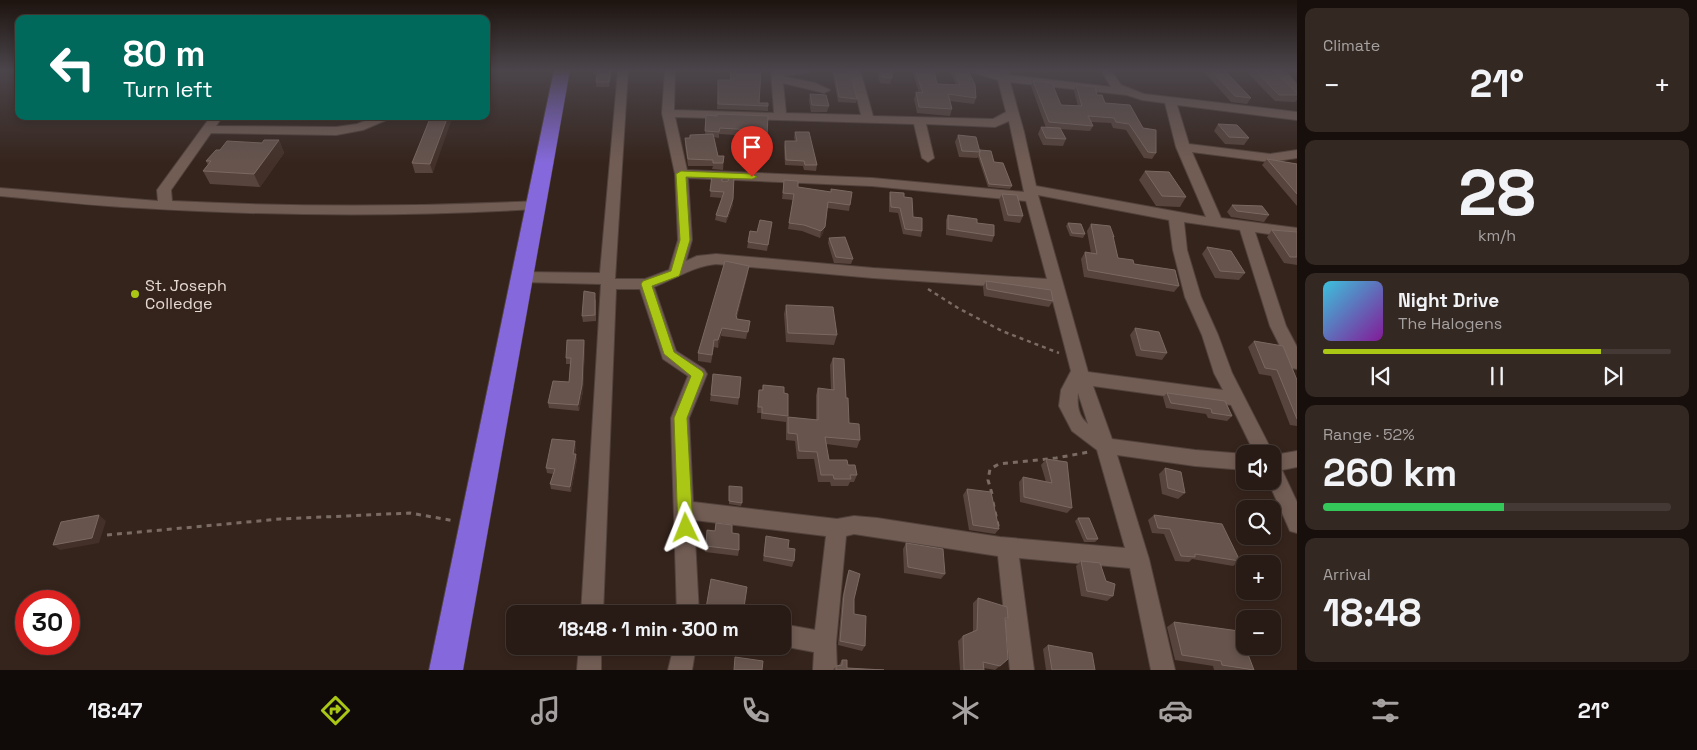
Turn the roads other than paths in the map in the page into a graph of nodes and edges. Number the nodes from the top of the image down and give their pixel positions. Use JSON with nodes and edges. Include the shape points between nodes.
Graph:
{"nodes":[{"id":1,"x":556,"y":101,"type":"edge"},
{"id":2,"x":621,"y":101,"type":"edge"},
{"id":3,"x":668,"y":101,"type":"edge"},
{"id":4,"x":779,"y":101,"type":"edge"},
{"id":5,"x":863,"y":101,"type":"edge"},
{"id":6,"x":1010,"y":101,"type":"edge"},
{"id":7,"x":1170,"y":101,"type":"edge"},
{"id":8,"x":1172,"y":101,"type":"edge"},
{"id":9,"x":668,"y":113,"type":"junction"},
{"id":10,"x":1012,"y":113,"type":"junction"},
{"id":11,"x":1297,"y":116,"type":"edge"},
{"id":12,"x":780,"y":117,"type":"junction"},
{"id":13,"x":868,"y":118,"type":"junction"},
{"id":14,"x":214,"y":120,"type":"edge"},
{"id":15,"x":379,"y":120,"type":"edge"},
{"id":16,"x":919,"y":120,"type":"junction"},
{"id":17,"x":995,"y":123,"type":"junction"},
{"id":18,"x":208,"y":129,"type":"junction"},
{"id":19,"x":1018,"y":132,"type":"junction"},
{"id":20,"x":1182,"y":147,"type":"junction"},
{"id":21,"x":1297,"y":154,"type":"edge"},
{"id":22,"x":928,"y":158,"type":"dead end"},
{"id":23,"x":681,"y":174,"type":"junction"},
{"id":24,"x":0,"y":192,"type":"edge"},
{"id":25,"x":1032,"y":193,"type":"junction"},
{"id":26,"x":166,"y":205,"type":"junction"},
{"id":27,"x":537,"y":205,"type":"junction"},
{"id":28,"x":1176,"y":217,"type":"junction"},
{"id":29,"x":1216,"y":223,"type":"junction"},
{"id":30,"x":1246,"y":228,"type":"junction"},
{"id":31,"x":1297,"y":233,"type":"edge"},
{"id":32,"x":675,"y":274,"type":"junction"},
{"id":33,"x":521,"y":276,"type":"junction"},
{"id":34,"x":608,"y":281,"type":"junction"},
{"id":35,"x":646,"y":284,"type":"junction"},
{"id":36,"x":1057,"y":285,"type":"junction"},
{"id":37,"x":1278,"y":326,"type":"junction"},
{"id":38,"x":1297,"y":329,"type":"edge"},
{"id":39,"x":1297,"y":363,"type":"edge"},
{"id":40,"x":1080,"y":370,"type":"junction"},
{"id":41,"x":1236,"y":398,"type":"junction"},
{"id":42,"x":1260,"y":445,"type":"edge"},
{"id":43,"x":1106,"y":448,"type":"junction"},
{"id":44,"x":1297,"y":459,"type":"edge"},
{"id":45,"x":1236,"y":461,"type":"edge"},
{"id":46,"x":1281,"y":462,"type":"edge"},
{"id":47,"x":1281,"y":488,"type":"edge"},
{"id":48,"x":685,"y":510,"type":"junction"},
{"id":49,"x":1297,"y":524,"type":"edge"},
{"id":50,"x":837,"y":528,"type":"junction"},
{"id":51,"x":1003,"y":547,"type":"junction"},
{"id":52,"x":1139,"y":559,"type":"junction"},
{"id":53,"x":592,"y":605,"type":"edge"},
{"id":54,"x":688,"y":605,"type":"edge"},
{"id":55,"x":791,"y":637,"type":"edge"},
{"id":56,"x":825,"y":643,"type":"junction"},
{"id":57,"x":590,"y":655,"type":"edge"},
{"id":58,"x":683,"y":655,"type":"edge"},
{"id":59,"x":446,"y":670,"type":"edge"},
{"id":60,"x":589,"y":670,"type":"edge"},
{"id":61,"x":680,"y":670,"type":"edge"},
{"id":62,"x":825,"y":670,"type":"edge"},
{"id":63,"x":1022,"y":670,"type":"edge"},
{"id":64,"x":1163,"y":670,"type":"edge"}],
"edges":[{"from":1,"to":27,"type":"highway"},
{"from":2,"to":34,"type":"street"},
{"from":3,"to":9,"type":"street"},
{"from":4,"to":12,"type":"street"},
{"from":5,"to":13,"type":"street"},
{"from":6,"to":10,"type":"street"},
{"from":7,"to":20,"type":"street"},
{"from":8,"to":11,"type":"street"},
{"from":9,"to":12,"type":"street"},
{"from":9,"to":23,"type":"street"},
{"from":10,"to":17,"type":"street"},
{"from":10,"to":19,"type":"street"},
{"from":12,"to":13,"type":"street"},
{"from":13,"to":16,"type":"street"},
{"from":14,"to":18,"type":"street"},
{"from":15,"to":18,"type":"street","via":[[336,131]]},
{"from":16,"to":17,"type":"street"},
{"from":16,"to":22,"type":"street"},
{"from":17,"to":19,"type":"street"},
{"from":18,"to":26,"type":"street","via":[[164,190]]},
{"from":19,"to":25,"type":"street"},
{"from":20,"to":21,"type":"street","via":[[1270,158]]},
{"from":20,"to":29,"type":"street"},
{"from":23,"to":25,"type":"street"},
{"from":23,"to":32,"type":"street","via":[[685,240]]},
{"from":24,"to":26,"type":"street"},
{"from":25,"to":28,"type":"street"},
{"from":25,"to":36,"type":"street"},
{"from":26,"to":27,"type":"street","via":[[446,210]]},
{"from":27,"to":33,"type":"highway"},
{"from":28,"to":29,"type":"street"},
{"from":28,"to":41,"type":"street","via":[[1180,250],[1193,297],[1222,372]]},
{"from":29,"to":30,"type":"street"},
{"from":30,"to":31,"type":"street"},
{"from":30,"to":37,"type":"street"},
{"from":32,"to":35,"type":"street"},
{"from":32,"to":36,"type":"street","via":[[698,261],[716,259]]},
{"from":33,"to":34,"type":"street"},
{"from":33,"to":59,"type":"highway"},
{"from":34,"to":35,"type":"street"},
{"from":34,"to":53,"type":"street"},
{"from":35,"to":48,"type":"street","via":[[669,354],[698,374],[680,418]]},
{"from":36,"to":40,"type":"street"},
{"from":37,"to":38,"type":"street"},
{"from":37,"to":39,"type":"street"},
{"from":40,"to":41,"type":"street","via":[[1143,384]]},
{"from":40,"to":43,"type":"street"},
{"from":41,"to":42,"type":"street"},
{"from":43,"to":45,"type":"street"},
{"from":43,"to":52,"type":"street"},
{"from":44,"to":46,"type":"street"},
{"from":47,"to":49,"type":"street"},
{"from":48,"to":50,"type":"street"},
{"from":48,"to":54,"type":"street"},
{"from":50,"to":51,"type":"street","via":[[854,525],[877,527]]},
{"from":50,"to":56,"type":"street"},
{"from":51,"to":52,"type":"street"},
{"from":51,"to":63,"type":"street"},
{"from":52,"to":64,"type":"street"},
{"from":55,"to":56,"type":"street"},
{"from":56,"to":62,"type":"street"},
{"from":57,"to":60,"type":"street"},
{"from":58,"to":61,"type":"street"}]}
